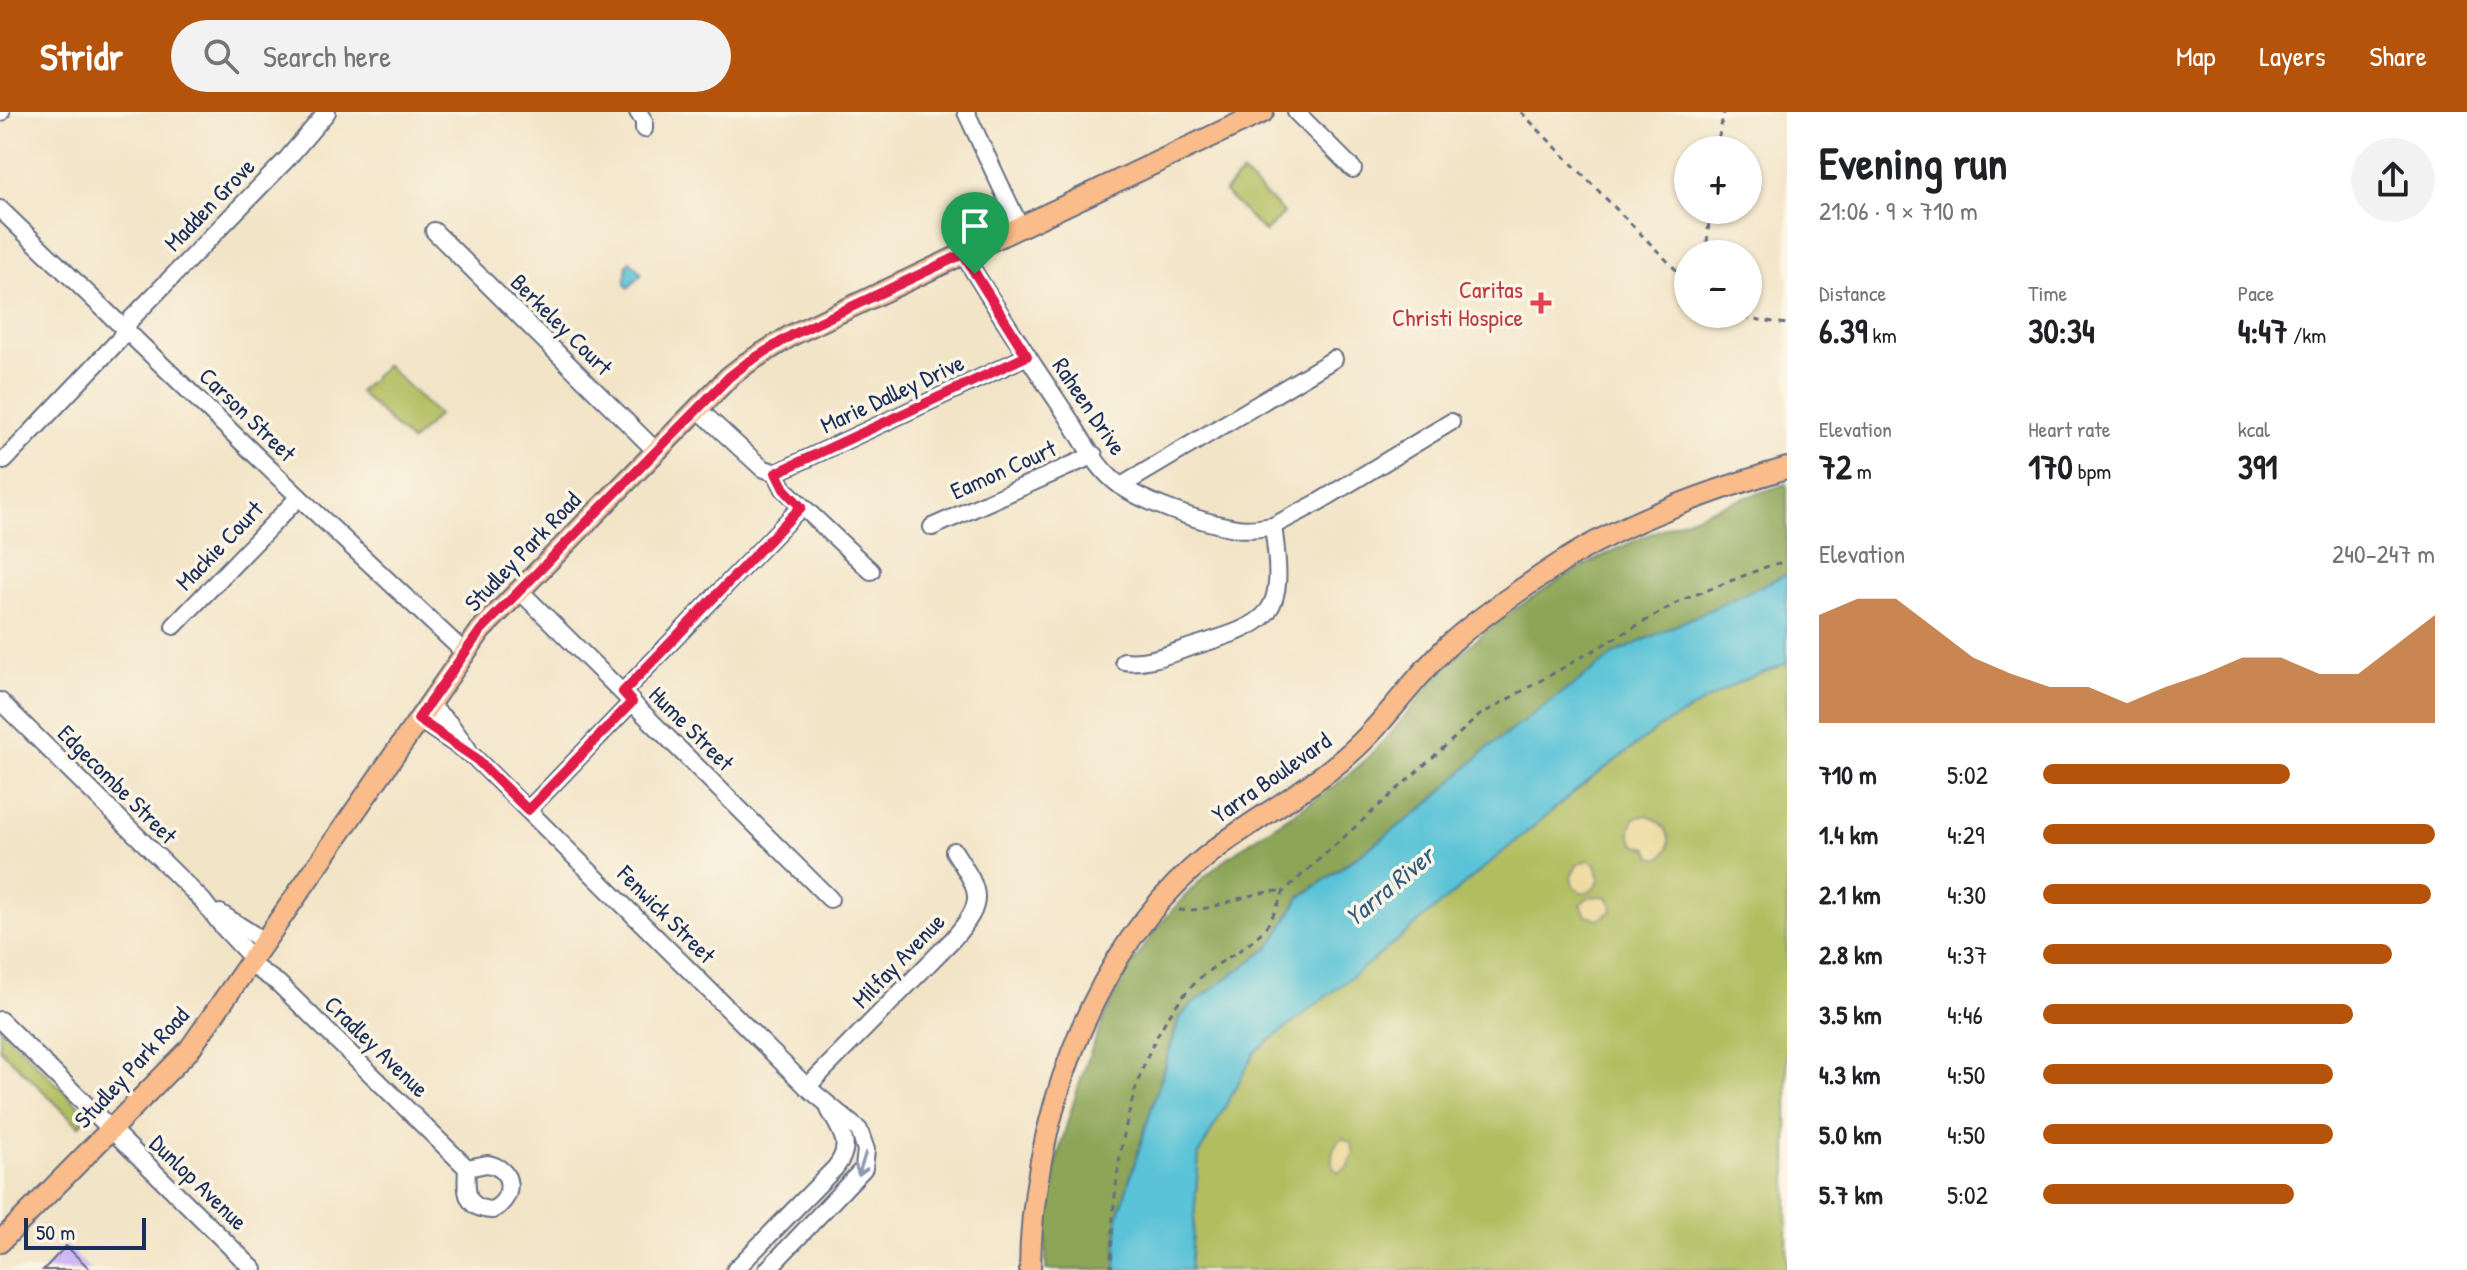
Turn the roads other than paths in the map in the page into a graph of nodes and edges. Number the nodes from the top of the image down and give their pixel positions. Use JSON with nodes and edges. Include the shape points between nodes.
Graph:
{"nodes":[{"id":1,"x":327,"y":112,"type":"edge"},
{"id":2,"x":638,"y":112,"type":"edge"},
{"id":3,"x":966,"y":112,"type":"edge"},
{"id":4,"x":1263,"y":112,"type":"edge"},
{"id":5,"x":1296,"y":112,"type":"edge"},
{"id":6,"x":644,"y":129,"type":"dead end"},
{"id":7,"x":1353,"y":169,"type":"dead end"},
{"id":8,"x":0,"y":209,"type":"edge"},
{"id":9,"x":1020,"y":227,"type":"junction"},
{"id":10,"x":434,"y":231,"type":"dead end"},
{"id":11,"x":963,"y":254,"type":"junction"},
{"id":12,"x":125,"y":329,"type":"junction"},
{"id":13,"x":1027,"y":356,"type":"junction"},
{"id":14,"x":1334,"y":359,"type":"dead end"},
{"id":15,"x":698,"y":409,"type":"junction"},
{"id":16,"x":1451,"y":422,"type":"dead end"},
{"id":17,"x":656,"y":451,"type":"junction"},
{"id":18,"x":1094,"y":455,"type":"junction"},
{"id":19,"x":4,"y":461,"type":"dead end"},
{"id":20,"x":1787,"y":468,"type":"edge"},
{"id":21,"x":776,"y":473,"type":"junction"},
{"id":22,"x":1121,"y":486,"type":"junction"},
{"id":23,"x":299,"y":497,"type":"junction"},
{"id":24,"x":801,"y":507,"type":"junction"},
{"id":25,"x":1273,"y":526,"type":"junction"},
{"id":26,"x":932,"y":527,"type":"dead end"},
{"id":27,"x":871,"y":571,"type":"dead end"},
{"id":28,"x":520,"y":591,"type":"junction"},
{"id":29,"x":174,"y":626,"type":"dead end"},
{"id":30,"x":464,"y":652,"type":"junction"},
{"id":31,"x":1124,"y":661,"type":"dead end"},
{"id":32,"x":627,"y":697,"type":"junction"},
{"id":33,"x":0,"y":701,"type":"edge"},
{"id":34,"x":423,"y":711,"type":"junction"},
{"id":35,"x":528,"y":810,"type":"junction"},
{"id":36,"x":954,"y":851,"type":"dead end"},
{"id":37,"x":830,"y":899,"type":"dead end"},
{"id":38,"x":256,"y":955,"type":"junction"},
{"id":39,"x":0,"y":1020,"type":"edge"},
{"id":40,"x":807,"y":1087,"type":"junction"},
{"id":41,"x":827,"y":1104,"type":"junction"},
{"id":42,"x":111,"y":1129,"type":"junction"},
{"id":43,"x":467,"y":1168,"type":"dead end"},
{"id":44,"x":1,"y":1238,"type":"edge"},
{"id":45,"x":254,"y":1270,"type":"edge"},
{"id":46,"x":735,"y":1270,"type":"edge"},
{"id":47,"x":767,"y":1270,"type":"edge"},
{"id":48,"x":1030,"y":1270,"type":"edge"}],
"edges":[{"from":1,"to":12,"type":"street","name":"Madden Grove"},
{"from":2,"to":6,"type":"street"},
{"from":3,"to":9,"type":"street"},
{"from":4,"to":9,"type":"main road","name":"Studley Park Road"},
{"from":5,"to":7,"type":"street"},
{"from":8,"to":12,"type":"street","name":"Carson Street"},
{"from":9,"to":11,"type":"main road","name":"Studley Park Road"},
{"from":10,"to":17,"type":"street","name":"Berkeley Court"},
{"from":11,"to":13,"type":"street","name":"Raheen Drive"},
{"from":11,"to":15,"type":"main road","name":"Studley Park Road","via":[[769,348],[729,377]]},
{"from":12,"to":19,"type":"street","name":"Madden Grove"},
{"from":12,"to":23,"type":"street","name":"Carson Street"},
{"from":13,"to":18,"type":"street","name":"Raheen Drive"},
{"from":13,"to":21,"type":"street","name":"Marie Dalley Drive"},
{"from":14,"to":22,"type":"street"},
{"from":15,"to":17,"type":"main road","name":"Studley Park Road"},
{"from":15,"to":21,"type":"street","via":[[762,468]]},
{"from":16,"to":25,"type":"street","name":"Raheen Drive"},
{"from":17,"to":28,"type":"main road","name":"Studley Park Road"},
{"from":18,"to":22,"type":"street","name":"Raheen Drive"},
{"from":18,"to":26,"type":"street","name":"Eamon Court"},
{"from":20,"to":48,"type":"main road","name":"Yarra Boulevard","via":[[1651,516],[1539,577],[1454,639],[1338,764],[1233,836],[1154,907],[1100,988],[1078,1036],[1037,1180]]},
{"from":21,"to":24,"type":"street"},
{"from":22,"to":25,"type":"street","name":"Raheen Drive","via":[[1214,523],[1238,529]]},
{"from":23,"to":29,"type":"street","name":"Mackie Court"},
{"from":23,"to":30,"type":"street","name":"Carson Street"},
{"from":24,"to":27,"type":"street"},
{"from":24,"to":32,"type":"street"},
{"from":25,"to":31,"type":"street","via":[[1279,584],[1268,611],[1256,623],[1148,660]]},
{"from":28,"to":30,"type":"main road","name":"Studley Park Road"},
{"from":28,"to":32,"type":"street","name":"Hume Street"},
{"from":30,"to":34,"type":"main road","name":"Studley Park Road"},
{"from":32,"to":35,"type":"street"},
{"from":32,"to":37,"type":"street","name":"Hume Street"},
{"from":33,"to":38,"type":"street","name":"Edgecombe Street"},
{"from":34,"to":35,"type":"street","name":"Fenwick Street","via":[[459,734],[474,757]]},
{"from":34,"to":38,"type":"main road","name":"Studley Park Road"},
{"from":35,"to":40,"type":"street","name":"Fenwick Street"},
{"from":36,"to":40,"type":"street","name":"Milfay Avenue","via":[[976,887],[971,917]]},
{"from":38,"to":42,"type":"main road","name":"Studley Park Road","via":[[189,1050]]},
{"from":38,"to":43,"type":"street","name":"Cradley Avenue","via":[[278,983]]},
{"from":39,"to":42,"type":"street","name":"Dunlop Avenue"},
{"from":40,"to":41,"type":"street","name":"Fenwick Street"},
{"from":41,"to":46,"type":"street","via":[[843,1136],[845,1155]]},
{"from":41,"to":47,"type":"street","name":"Fenwick Street","one_way":true,"via":[[859,1130],[866,1150],[864,1168]]},
{"from":42,"to":44,"type":"main road","name":"Studley Park Road"},
{"from":42,"to":45,"type":"street","name":"Dunlop Avenue"}]}
